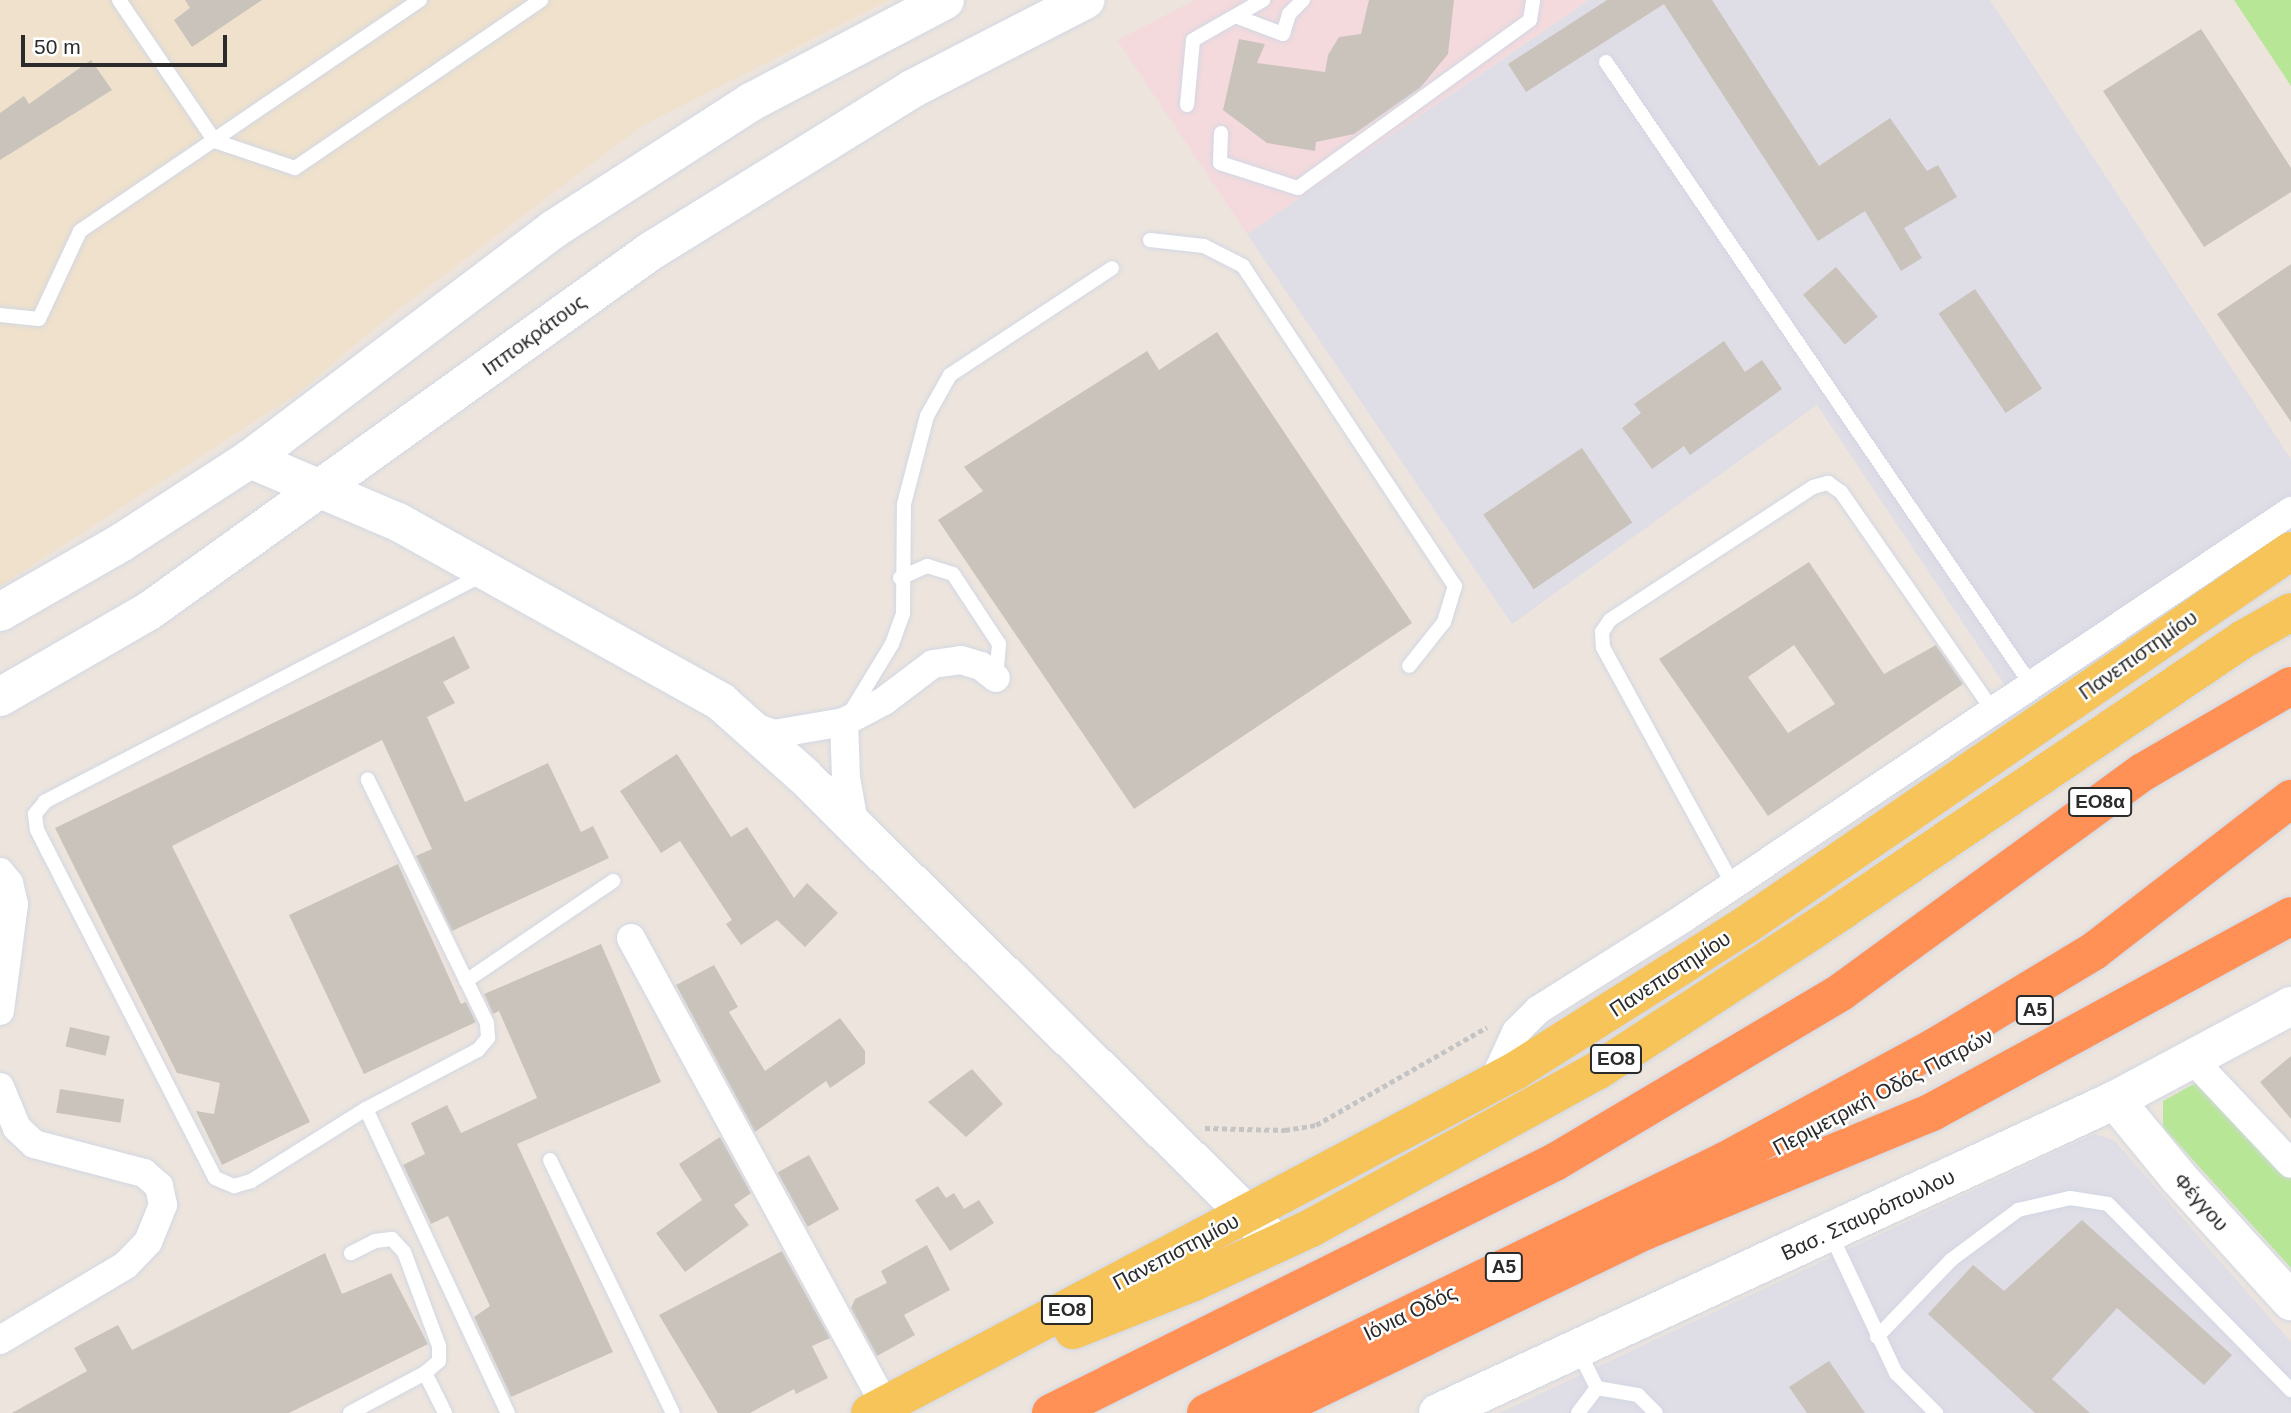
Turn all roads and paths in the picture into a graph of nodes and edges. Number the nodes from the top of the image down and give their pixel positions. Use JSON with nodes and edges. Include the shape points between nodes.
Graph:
{"nodes":[{"id":1,"x":119,"y":0,"type":"edge"},
{"id":2,"x":541,"y":0,"type":"edge"},
{"id":3,"x":945,"y":0,"type":"edge"},
{"id":4,"x":1085,"y":0,"type":"edge"},
{"id":5,"x":1262,"y":0,"type":"edge"},
{"id":6,"x":1303,"y":0,"type":"edge"},
{"id":7,"x":1533,"y":0,"type":"edge"},
{"id":8,"x":418,"y":1,"type":"edge"},
{"id":9,"x":1235,"y":16,"type":"junction"},
{"id":10,"x":1606,"y":62,"type":"dead end"},
{"id":11,"x":1187,"y":105,"type":"dead end"},
{"id":12,"x":1221,"y":133,"type":"dead end"},
{"id":13,"x":215,"y":141,"type":"junction"},
{"id":14,"x":1150,"y":240,"type":"dead end"},
{"id":15,"x":1112,"y":268,"type":"dead end"},
{"id":16,"x":0,"y":315,"type":"edge"},
{"id":17,"x":250,"y":460,"type":"junction"},
{"id":18,"x":322,"y":487,"type":"junction"},
{"id":19,"x":2291,"y":512,"type":"edge"},
{"id":20,"x":2291,"y":551,"type":"edge"},
{"id":21,"x":490,"y":572,"type":"junction"},
{"id":22,"x":900,"y":578,"type":"junction"},
{"id":23,"x":0,"y":612,"type":"edge"},
{"id":24,"x":2291,"y":612,"type":"edge"},
{"id":25,"x":1409,"y":666,"type":"dead end"},
{"id":26,"x":996,"y":678,"type":"joint"},
{"id":27,"x":2032,"y":686,"type":"junction"},
{"id":28,"x":2291,"y":686,"type":"edge"},
{"id":29,"x":0,"y":697,"type":"edge"},
{"id":30,"x":1994,"y":712,"type":"junction"},
{"id":31,"x":844,"y":722,"type":"junction"},
{"id":32,"x":749,"y":725,"type":"junction"},
{"id":33,"x":368,"y":780,"type":"dead end"},
{"id":34,"x":2291,"y":799,"type":"edge"},
{"id":35,"x":856,"y":828,"type":"junction"},
{"id":36,"x":2291,"y":828,"type":"edge"},
{"id":37,"x":0,"y":872,"type":"edge"},
{"id":38,"x":612,"y":881,"type":"dead end"},
{"id":39,"x":1732,"y":883,"type":"junction"},
{"id":40,"x":2291,"y":916,"type":"edge"},
{"id":41,"x":631,"y":938,"type":"dead end"},
{"id":42,"x":466,"y":981,"type":"junction"},
{"id":43,"x":2291,"y":1006,"type":"edge"},
{"id":44,"x":0,"y":1011,"type":"edge"},
{"id":45,"x":1494,"y":1023,"type":"dead end"},
{"id":46,"x":2194,"y":1061,"type":"junction"},
{"id":47,"x":1492,"y":1084,"type":"junction"},
{"id":48,"x":0,"y":1087,"type":"edge"},
{"id":49,"x":2115,"y":1100,"type":"junction"},
{"id":50,"x":366,"y":1109,"type":"junction"},
{"id":51,"x":1801,"y":1118,"type":"joint"},
{"id":52,"x":1192,"y":1127,"type":"dead end"},
{"id":53,"x":550,"y":1160,"type":"dead end"},
{"id":54,"x":2291,"y":1164,"type":"edge"},
{"id":55,"x":1248,"y":1215,"type":"junction"},
{"id":56,"x":1644,"y":1231,"type":"junction"},
{"id":57,"x":1830,"y":1233,"type":"junction"},
{"id":58,"x":1277,"y":1244,"type":"junction"},
{"id":59,"x":351,"y":1254,"type":"dead end"},
{"id":60,"x":2291,"y":1301,"type":"edge"},
{"id":61,"x":1877,"y":1338,"type":"junction"},
{"id":62,"x":0,"y":1340,"type":"edge"},
{"id":63,"x":1577,"y":1349,"type":"junction"},
{"id":64,"x":425,"y":1373,"type":"junction"},
{"id":65,"x":1597,"y":1388,"type":"junction"},
{"id":66,"x":2291,"y":1390,"type":"edge"},
{"id":67,"x":878,"y":1409,"type":"edge"},
{"id":68,"x":668,"y":1411,"type":"edge"},
{"id":69,"x":351,"y":1413,"type":"edge"},
{"id":70,"x":445,"y":1413,"type":"edge"},
{"id":71,"x":508,"y":1413,"type":"edge"},
{"id":72,"x":1051,"y":1413,"type":"edge"},
{"id":73,"x":1206,"y":1413,"type":"edge"},
{"id":74,"x":1268,"y":1413,"type":"edge"},
{"id":75,"x":1438,"y":1413,"type":"edge"},
{"id":76,"x":1578,"y":1413,"type":"edge"},
{"id":77,"x":1656,"y":1413,"type":"edge"},
{"id":78,"x":1936,"y":1413,"type":"edge"}],
"edges":[{"from":1,"to":13,"type":"lane"},
{"from":2,"to":13,"type":"lane","via":[[304,164],[284,167]]},
{"from":3,"to":17,"type":"street","via":[[751,102],[554,229]]},
{"from":4,"to":18,"type":"street","name":"Ιπποκράτους","via":[[912,89],[651,251]]},
{"from":5,"to":9,"type":"lane"},
{"from":6,"to":9,"type":"lane","via":[[1289,14],[1283,34]]},
{"from":7,"to":12,"type":"lane","via":[[1530,20],[1298,188],[1220,163]]},
{"from":8,"to":13,"type":"lane"},
{"from":9,"to":11,"type":"lane","via":[[1193,40]]},
{"from":10,"to":27,"type":"lane"},
{"from":13,"to":16,"type":"lane","via":[[80,231],[39,319]]},
{"from":14,"to":25,"type":"lane","via":[[1204,246],[1243,266],[1455,586],[1444,622]]},
{"from":15,"to":22,"type":"lane","via":[[950,375],[927,416],[904,503]]},
{"from":17,"to":18,"type":"street"},
{"from":17,"to":23,"type":"street","via":[[122,542]]},
{"from":18,"to":21,"type":"street"},
{"from":18,"to":29,"type":"street","name":"Ιπποκράτους","via":[[149,611]]},
{"from":19,"to":27,"type":"street"},
{"from":20,"to":47,"type":"main road","name":"Πανεπιστημίου","number":"ΕΟ8","via":[[1746,925]]},
{"from":21,"to":32,"type":"street","via":[[663,668]]},
{"from":21,"to":50,"type":"lane","via":[[45,802],[35,814],[37,830],[215,1178],[234,1186],[251,1181]]},
{"from":22,"to":26,"type":"lane","via":[[927,566],[953,574],[999,644]]},
{"from":22,"to":31,"type":"lane","via":[[903,614],[892,644]]},
{"from":24,"to":58,"type":"main road","name":"Πανεπιστημίου","number":"ΕΟ8","via":[[2242,640],[1619,1057],[1456,1151]]},
{"from":26,"to":31,"type":"street","via":[[981,666],[961,660],[933,664],[884,701]]},
{"from":27,"to":30,"type":"street"},
{"from":28,"to":72,"type":"highway","number":"ΕΟ8α","via":[[2143,772],[1841,992],[1555,1162]]},
{"from":30,"to":39,"type":"street"},
{"from":30,"to":39,"type":"lane","via":[[1841,492],[1828,484],[1813,486],[1610,620],[1602,632],[1603,647]]},
{"from":31,"to":32,"type":"street","via":[[774,734]]},
{"from":31,"to":35,"type":"street","via":[[846,778]]},
{"from":32,"to":35,"type":"street"},
{"from":33,"to":42,"type":"lane"},
{"from":34,"to":51,"type":"highway","name":"Περιμετρική Οδός Πατρών","number":"Α5","via":[[2094,951],[1946,1041]]},
{"from":35,"to":55,"type":"street"},
{"from":36,"to":56,"type":"highway","name":"Περιμετρική Οδός Πατρών","number":"Α5","via":[[2107,965],[1888,1094],[1759,1158]]},
{"from":37,"to":44,"type":"street","via":[[9,883],[14,904]]},
{"from":38,"to":42,"type":"lane"},
{"from":39,"to":47,"type":"street","via":[[1525,1020]]},
{"from":40,"to":56,"type":"highway","via":[[1932,1112]]},
{"from":41,"to":67,"type":"street"},
{"from":42,"to":50,"type":"lane","via":[[487,1023],[488,1038],[478,1050]]},
{"from":43,"to":46,"type":"street","name":"Βασ. Σταυρόπουλου"},
{"from":45,"to":52,"type":"path","via":[[1316,1125],[1285,1130]]},
{"from":46,"to":49,"type":"street","name":"Βασ. Σταυρόπουλου"},
{"from":46,"to":54,"type":"street"},
{"from":47,"to":55,"type":"main road","name":"Πανεπιστημίου","number":"ΕΟ8"},
{"from":48,"to":62,"type":"street","via":[[17,1128],[34,1144],[144,1173],[159,1186],[163,1205],[148,1242],[126,1265]]},
{"from":49,"to":57,"type":"street","name":"Βασ. Σταυρόπουλου"},
{"from":49,"to":60,"type":"street","name":"Φέγγου"},
{"from":50,"to":71,"type":"lane"},
{"from":51,"to":73,"type":"highway","name":"Ιόνια Οδός","number":"Α5","via":[[1725,1161]]},
{"from":53,"to":68,"type":"lane"},
{"from":55,"to":58,"type":"street"},
{"from":55,"to":67,"type":"main road","name":"Πανεπιστημίου","number":"ΕΟ8"},
{"from":56,"to":74,"type":"highway","name":"Ιόνια Οδός","number":"Α5"},
{"from":57,"to":61,"type":"lane"},
{"from":57,"to":63,"type":"street","name":"Βασ. Σταυρόπουλου"},
{"from":58,"to":67,"type":"main road","name":"Πανεπιστημίου","number":"ΕΟ8","via":[[1151,1300]]},
{"from":59,"to":64,"type":"lane","via":[[374,1241],[392,1240],[404,1252],[439,1346],[439,1361]]},
{"from":61,"to":66,"type":"lane","via":[[1951,1260],[2018,1210],[2070,1198],[2108,1205]]},
{"from":61,"to":78,"type":"lane","via":[[1896,1373]]},
{"from":63,"to":65,"type":"lane"},
{"from":63,"to":75,"type":"street","name":"Βασ. Σταυρόπουλου"},
{"from":64,"to":69,"type":"lane"},
{"from":64,"to":70,"type":"lane"},
{"from":65,"to":76,"type":"lane"},
{"from":65,"to":77,"type":"lane","via":[[1638,1395]]}]}
